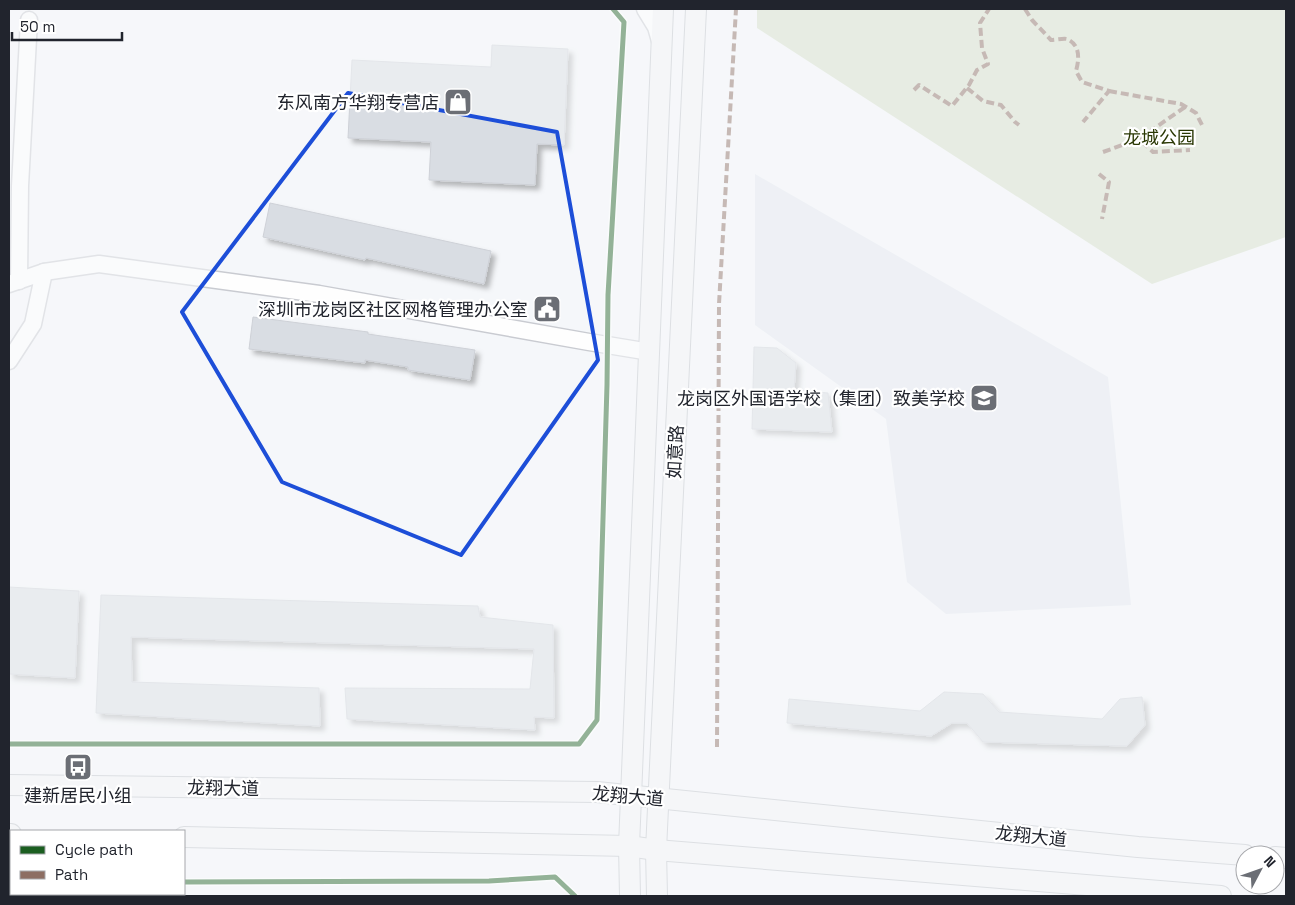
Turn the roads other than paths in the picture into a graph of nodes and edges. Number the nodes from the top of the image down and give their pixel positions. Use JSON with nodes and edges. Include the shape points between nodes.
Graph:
{"nodes":[{"id":1,"x":645,"y":9,"type":"edge"},
{"id":2,"x":663,"y":9,"type":"edge"},
{"id":3,"x":696,"y":9,"type":"edge"},
{"id":4,"x":29,"y":20,"type":"dead end"},
{"id":5,"x":662,"y":48,"type":"junction"},
{"id":6,"x":44,"y":272,"type":"junction"},
{"id":7,"x":14,"y":282,"type":"edge"},
{"id":8,"x":650,"y":352,"type":"junction"},
{"id":9,"x":9,"y":361,"type":"edge"},
{"id":10,"x":9,"y":785,"type":"edge"},
{"id":11,"x":632,"y":796,"type":"junction"},
{"id":12,"x":658,"y":799,"type":"junction"},
{"id":13,"x":185,"y":837,"type":"edge"},
{"id":14,"x":629,"y":846,"type":"junction"},
{"id":15,"x":656,"y":850,"type":"junction"},
{"id":16,"x":1235,"y":854,"type":"edge"},
{"id":17,"x":630,"y":896,"type":"edge"},
{"id":18,"x":657,"y":896,"type":"edge"},
{"id":19,"x":1220,"y":896,"type":"edge"}],
"edges":[{"from":1,"to":5,"type":"street","via":[[656,27]]},
{"from":2,"to":5,"type":"main road","name":"如意路"},
{"from":3,"to":12,"type":"main road","name":"如意路"},
{"from":4,"to":7,"type":"street"},
{"from":5,"to":8,"type":"main road","name":"如意路"},
{"from":6,"to":7,"type":"street"},
{"from":6,"to":8,"type":"street","via":[[99,264],[319,294]]},
{"from":6,"to":9,"type":"street","via":[[34,324]]},
{"from":8,"to":11,"type":"main road","name":"如意路"},
{"from":10,"to":11,"type":"main road","name":"龙翔大道","via":[[597,792]]},
{"from":11,"to":12,"type":"main road","name":"龙翔大道"},
{"from":11,"to":14,"type":"main road","name":"如意路"},
{"from":12,"to":15,"type":"main road","name":"如意路"},
{"from":12,"to":16,"type":"main road","name":"龙翔大道"},
{"from":13,"to":14,"type":"main road"},
{"from":14,"to":15,"type":"main road"},
{"from":14,"to":17,"type":"main road","name":"如意路"},
{"from":15,"to":18,"type":"main road","name":"如意路"},
{"from":15,"to":19,"type":"main road"}]}
